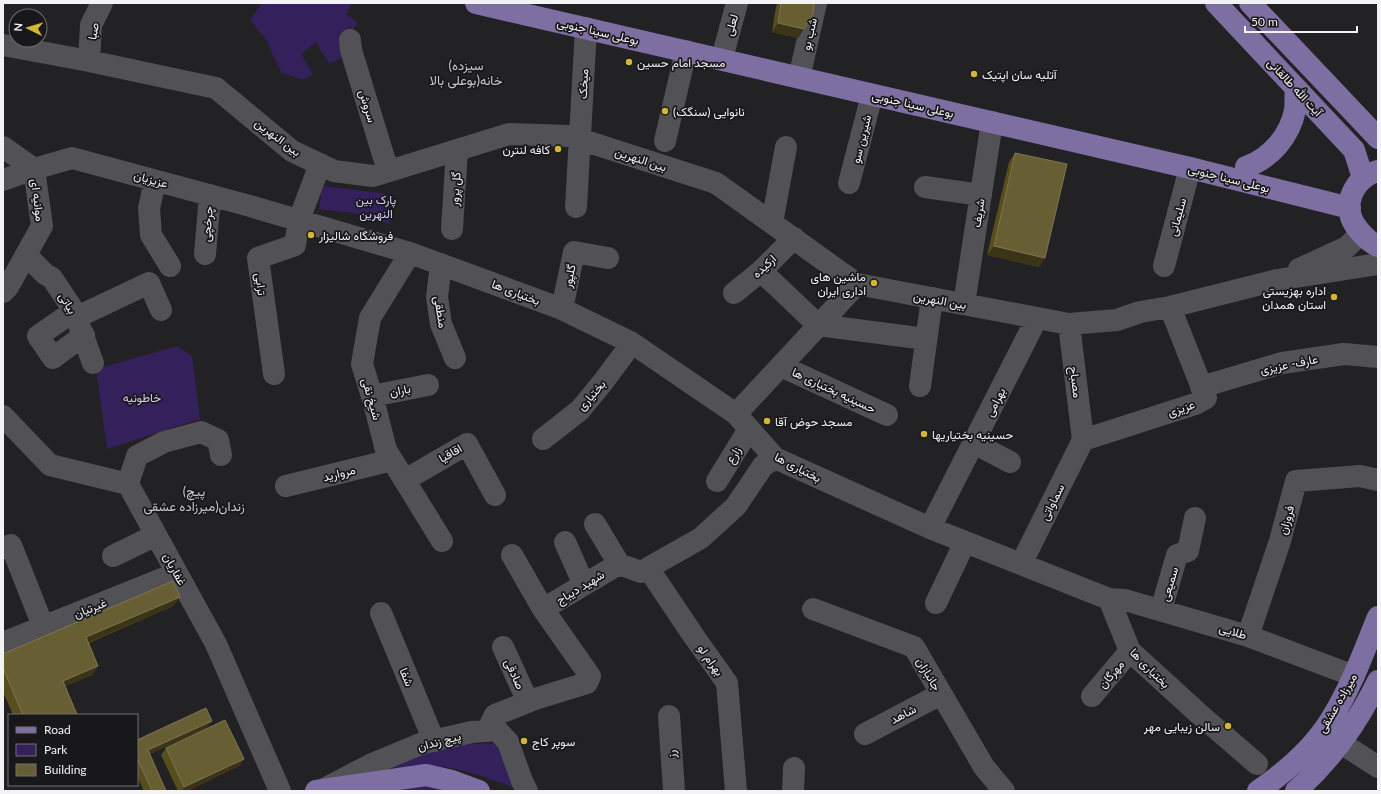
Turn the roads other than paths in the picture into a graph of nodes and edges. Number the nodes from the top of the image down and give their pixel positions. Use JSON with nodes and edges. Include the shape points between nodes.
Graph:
{"nodes":[{"id":1,"x":102,"y":3,"type":"edge"},
{"id":2,"x":476,"y":3,"type":"edge"},
{"id":3,"x":536,"y":3,"type":"edge"},
{"id":4,"x":738,"y":3,"type":"edge"},
{"id":5,"x":816,"y":3,"type":"edge"},
{"id":6,"x":1216,"y":3,"type":"edge"},
{"id":7,"x":1250,"y":3,"type":"edge"},
{"id":8,"x":586,"y":28,"type":"junction"},
{"id":9,"x":350,"y":40,"type":"dead end"},
{"id":10,"x":3,"y":45,"type":"edge"},
{"id":11,"x":725,"y":47,"type":"junction"},
{"id":12,"x":686,"y":51,"type":"junction"},
{"id":13,"x":1295,"y":52,"type":"junction"},
{"id":14,"x":89,"y":61,"type":"junction"},
{"id":15,"x":802,"y":65,"type":"junction"},
{"id":16,"x":1278,"y":69,"type":"junction"},
{"id":17,"x":1296,"y":88,"type":"junction"},
{"id":18,"x":872,"y":95,"type":"junction"},
{"id":19,"x":992,"y":122,"type":"junction"},
{"id":20,"x":1378,"y":138,"type":"edge"},
{"id":21,"x":580,"y":139,"type":"junction"},
{"id":22,"x":665,"y":141,"type":"dead end"},
{"id":23,"x":3,"y":147,"type":"edge"},
{"id":24,"x":786,"y":147,"type":"dead end"},
{"id":25,"x":457,"y":150,"type":"junction"},
{"id":26,"x":320,"y":164,"type":"junction"},
{"id":27,"x":1246,"y":167,"type":"junction"},
{"id":28,"x":1190,"y":168,"type":"junction"},
{"id":29,"x":34,"y":169,"type":"junction"},
{"id":30,"x":388,"y":171,"type":"junction"},
{"id":31,"x":3,"y":180,"type":"edge"},
{"id":32,"x":155,"y":181,"type":"junction"},
{"id":33,"x":849,"y":183,"type":"dead end"},
{"id":34,"x":925,"y":187,"type":"dead end"},
{"id":35,"x":1361,"y":188,"type":"edge"},
{"id":36,"x":210,"y":195,"type":"junction"},
{"id":37,"x":981,"y":195,"type":"junction"},
{"id":38,"x":576,"y":207,"type":"dead end"},
{"id":39,"x":299,"y":220,"type":"junction"},
{"id":40,"x":772,"y":223,"type":"junction"},
{"id":41,"x":452,"y":229,"type":"dead end"},
{"id":42,"x":1361,"y":233,"type":"junction"},
{"id":43,"x":794,"y":238,"type":"junction"},
{"id":44,"x":1378,"y":246,"type":"edge"},
{"id":45,"x":410,"y":253,"type":"junction"},
{"id":46,"x":205,"y":254,"type":"dead end"},
{"id":47,"x":26,"y":255,"type":"junction"},
{"id":48,"x":608,"y":258,"type":"dead end"},
{"id":49,"x":441,"y":264,"type":"junction"},
{"id":50,"x":1378,"y":264,"type":"edge"},
{"id":51,"x":170,"y":266,"type":"dead end"},
{"id":52,"x":1164,"y":266,"type":"dead end"},
{"id":53,"x":761,"y":271,"type":"junction"},
{"id":54,"x":1277,"y":280,"type":"junction"},
{"id":55,"x":857,"y":284,"type":"junction"},
{"id":56,"x":3,"y":292,"type":"edge"},
{"id":57,"x":734,"y":292,"type":"dead end"},
{"id":58,"x":932,"y":298,"type":"junction"},
{"id":59,"x":964,"y":304,"type":"junction"},
{"id":60,"x":1170,"y":307,"type":"junction"},
{"id":61,"x":562,"y":309,"type":"junction"},
{"id":62,"x":161,"y":310,"type":"dead end"},
{"id":63,"x":1037,"y":318,"type":"junction"},
{"id":64,"x":78,"y":321,"type":"junction"},
{"id":65,"x":1069,"y":324,"type":"junction"},
{"id":66,"x":818,"y":326,"type":"junction"},
{"id":67,"x":926,"y":339,"type":"junction"},
{"id":68,"x":632,"y":343,"type":"junction"},
{"id":69,"x":1378,"y":357,"type":"edge"},
{"id":70,"x":455,"y":358,"type":"dead end"},
{"id":71,"x":93,"y":363,"type":"dead end"},
{"id":72,"x":781,"y":366,"type":"junction"},
{"id":73,"x":274,"y":374,"type":"dead end"},
{"id":74,"x":428,"y":385,"type":"dead end"},
{"id":75,"x":920,"y":386,"type":"dead end"},
{"id":76,"x":1201,"y":387,"type":"junction"},
{"id":77,"x":372,"y":396,"type":"junction"},
{"id":78,"x":887,"y":415,"type":"dead end"},
{"id":79,"x":3,"y":416,"type":"edge"},
{"id":80,"x":743,"y":421,"type":"junction"},
{"id":81,"x":543,"y":439,"type":"dead end"},
{"id":82,"x":1083,"y":440,"type":"junction"},
{"id":83,"x":974,"y":443,"type":"junction"},
{"id":84,"x":221,"y":455,"type":"dead end"},
{"id":85,"x":775,"y":458,"type":"junction"},
{"id":86,"x":392,"y":460,"type":"junction"},
{"id":87,"x":1010,"y":462,"type":"dead end"},
{"id":88,"x":404,"y":480,"type":"junction"},
{"id":89,"x":1378,"y":480,"type":"edge"},
{"id":90,"x":717,"y":481,"type":"dead end"},
{"id":91,"x":128,"y":484,"type":"junction"},
{"id":92,"x":286,"y":486,"type":"dead end"},
{"id":93,"x":495,"y":495,"type":"dead end"},
{"id":94,"x":1195,"y":518,"type":"dead end"},
{"id":95,"x":595,"y":524,"type":"dead end"},
{"id":96,"x":930,"y":528,"type":"junction"},
{"id":97,"x":156,"y":535,"type":"junction"},
{"id":98,"x":442,"y":541,"type":"dead end"},
{"id":99,"x":565,"y":542,"type":"dead end"},
{"id":100,"x":965,"y":542,"type":"junction"},
{"id":101,"x":3,"y":548,"type":"edge"},
{"id":102,"x":512,"y":555,"type":"dead end"},
{"id":103,"x":113,"y":556,"type":"dead end"},
{"id":104,"x":619,"y":564,"type":"junction"},
{"id":105,"x":1021,"y":564,"type":"junction"},
{"id":106,"x":648,"y":568,"type":"junction"},
{"id":107,"x":177,"y":573,"type":"junction"},
{"id":108,"x":584,"y":585,"type":"junction"},
{"id":109,"x":1109,"y":599,"type":"junction"},
{"id":110,"x":936,"y":603,"type":"dead end"},
{"id":111,"x":543,"y":609,"type":"junction"},
{"id":112,"x":813,"y":609,"type":"dead end"},
{"id":113,"x":1161,"y":610,"type":"junction"},
{"id":114,"x":381,"y":613,"type":"dead end"},
{"id":115,"x":1378,"y":617,"type":"edge"},
{"id":116,"x":43,"y":626,"type":"junction"},
{"id":117,"x":1248,"y":636,"type":"junction"},
{"id":118,"x":3,"y":643,"type":"edge"},
{"id":119,"x":503,"y":647,"type":"dead end"},
{"id":120,"x":1130,"y":651,"type":"junction"},
{"id":121,"x":1354,"y":676,"type":"junction"},
{"id":122,"x":1378,"y":680,"type":"edge"},
{"id":123,"x":941,"y":694,"type":"junction"},
{"id":124,"x":1092,"y":696,"type":"dead end"},
{"id":125,"x":528,"y":702,"type":"junction"},
{"id":126,"x":1378,"y":705,"type":"edge"},
{"id":127,"x":669,"y":716,"type":"dead end"},
{"id":128,"x":1356,"y":720,"type":"junction"},
{"id":129,"x":487,"y":731,"type":"junction"},
{"id":130,"x":865,"y":734,"type":"dead end"},
{"id":131,"x":434,"y":741,"type":"junction"},
{"id":132,"x":1341,"y":743,"type":"junction"},
{"id":133,"x":1257,"y":764,"type":"dead end"},
{"id":134,"x":1378,"y":767,"type":"edge"},
{"id":135,"x":794,"y":768,"type":"dead end"},
{"id":136,"x":382,"y":786,"type":"edge"},
{"id":137,"x":280,"y":791,"type":"edge"},
{"id":138,"x":319,"y":791,"type":"edge"},
{"id":139,"x":479,"y":791,"type":"edge"},
{"id":140,"x":527,"y":791,"type":"edge"},
{"id":141,"x":674,"y":791,"type":"edge"},
{"id":142,"x":736,"y":791,"type":"edge"},
{"id":143,"x":793,"y":791,"type":"edge"},
{"id":144,"x":1004,"y":791,"type":"edge"},
{"id":145,"x":1259,"y":791,"type":"edge"},
{"id":146,"x":1296,"y":791,"type":"edge"}],
"edges":[{"from":1,"to":14,"type":"street","name":"صبا","via":[[91,25]]},
{"from":2,"to":8,"type":"main road","name":"بوعلی سینا جنوبی"},
{"from":3,"to":11,"type":"main road","name":"بوعلی سینا جنوبی"},
{"from":4,"to":11,"type":"street","name":"لعلی"},
{"from":5,"to":15,"type":"street","name":"شب بو"},
{"from":6,"to":16,"type":"main road","name":"آیت الله طالقانی"},
{"from":7,"to":13,"type":"main road","name":"آیت الله طالقانی"},
{"from":8,"to":12,"type":"main road","name":"بوعلی سینا جنوبی"},
{"from":8,"to":21,"type":"street","name":"میخک"},
{"from":9,"to":30,"type":"street","name":"سروش"},
{"from":10,"to":14,"type":"street","name":"بین النهرین"},
{"from":11,"to":15,"type":"main road","name":"بوعلی سینا جنوبی"},
{"from":12,"to":18,"type":"main road","name":"بوعلی سینا جنوبی"},
{"from":12,"to":22,"type":"street"},
{"from":13,"to":16,"type":"main road"},
{"from":13,"to":20,"type":"main road","name":"آیت الله طالقانی"},
{"from":14,"to":26,"type":"street","name":"بین النهرین","via":[[216,88],[292,151]]},
{"from":15,"to":27,"type":"main road","name":"بوعلی سینا جنوبی"},
{"from":16,"to":17,"type":"main road","name":"آیت الله طالقانی"},
{"from":17,"to":27,"type":"main road","via":[[1295,111],[1287,132],[1273,150],[1255,164]]},
{"from":17,"to":35,"type":"main road","name":"آیت الله طالقانی","via":[[1354,150]]},
{"from":18,"to":19,"type":"main road","name":"بوعلی سینا جنوبی"},
{"from":18,"to":33,"type":"street","name":"شیرین سو"},
{"from":19,"to":28,"type":"main road","name":"بوعلی سینا جنوبی"},
{"from":19,"to":37,"type":"street","name":"شریف"},
{"from":21,"to":25,"type":"street","name":"بین النهرین","via":[[570,136],[509,134]]},
{"from":21,"to":38,"type":"street","name":"میخک"},
{"from":21,"to":40,"type":"street","name":"بین النهرین","via":[[716,183]]},
{"from":23,"to":29,"type":"street"},
{"from":24,"to":40,"type":"street"},
{"from":25,"to":30,"type":"street","name":"بین النهرین"},
{"from":25,"to":41,"type":"street","name":"گل پرور"},
{"from":26,"to":30,"type":"street","name":"بین النهرین","via":[[334,171],[373,176]]},
{"from":26,"to":39,"type":"street"},
{"from":27,"to":35,"type":"main road","name":"بوعلی سینا جنوبی"},
{"from":28,"to":35,"type":"main road","name":"بوعلی سینا جنوبی"},
{"from":28,"to":52,"type":"street","name":"سلیمانی"},
{"from":29,"to":31,"type":"street","name":"عزیزیان"},
{"from":29,"to":32,"type":"street","name":"عزیزیان","via":[[72,158]]},
{"from":29,"to":47,"type":"street","name":"موانیه ای","via":[[42,226]]},
{"from":32,"to":36,"type":"street","name":"عزیزیان"},
{"from":32,"to":51,"type":"street","via":[[149,208],[151,235]]},
{"from":34,"to":37,"type":"street"},
{"from":35,"to":42,"type":"main road","name":"آیت الله طالقانی","via":[[1351,218]]},
{"from":36,"to":39,"type":"street","name":"عزیزیان"},
{"from":36,"to":46,"type":"street","name":"چرخچی"},
{"from":37,"to":59,"type":"street","name":"شریف"},
{"from":39,"to":45,"type":"street","name":"بختیاری ها"},
{"from":39,"to":73,"type":"street","name":"ترابی","via":[[295,245],[258,258]]},
{"from":40,"to":43,"type":"street","name":"بین النهرین"},
{"from":42,"to":44,"type":"main road"},
{"from":42,"to":54,"type":"street","via":[[1347,247]]},
{"from":43,"to":53,"type":"street","name":"ارکیده"},
{"from":43,"to":55,"type":"street","name":"بین النهرین"},
{"from":45,"to":49,"type":"street","name":"بختیاری ها"},
{"from":45,"to":77,"type":"street","name":"شیخ نقی","via":[[370,318],[362,364]]},
{"from":47,"to":56,"type":"street","name":"موانیه ای"},
{"from":47,"to":64,"type":"street","name":"بیاتی","via":[[52,278]]},
{"from":48,"to":61,"type":"street","name":"گلپور","via":[[574,252]]},
{"from":49,"to":61,"type":"street","name":"بختیاری ها"},
{"from":49,"to":70,"type":"street","name":"منطقی","via":[[438,297],[441,324]]},
{"from":50,"to":54,"type":"street"},
{"from":53,"to":57,"type":"street","name":"ارکیده"},
{"from":53,"to":66,"type":"street"},
{"from":54,"to":60,"type":"street","name":"بین النهرین"},
{"from":55,"to":58,"type":"street","name":"بین النهرین"},
{"from":55,"to":66,"type":"street","name":"زارع"},
{"from":58,"to":59,"type":"street","name":"بین النهرین"},
{"from":58,"to":67,"type":"street"},
{"from":59,"to":63,"type":"street","name":"بین النهرین"},
{"from":60,"to":65,"type":"street","name":"بین النهرین","via":[[1140,312],[1117,320]]},
{"from":60,"to":76,"type":"street","name":"عزیزی"},
{"from":61,"to":68,"type":"street","name":"بختیاری ها"},
{"from":62,"to":64,"type":"street","via":[[150,283]]},
{"from":63,"to":65,"type":"street","name":"بین النهرین"},
{"from":63,"to":83,"type":"street","name":"بهرامی"},
{"from":64,"to":71,"type":"street","name":"بیاتی"},
{"from":65,"to":82,"type":"street","name":"مصباح"},
{"from":66,"to":67,"type":"street"},
{"from":66,"to":72,"type":"street","name":"زارع"},
{"from":67,"to":75,"type":"street"},
{"from":68,"to":80,"type":"street","name":"بختیاری ها"},
{"from":68,"to":81,"type":"street","name":"بختیاری","via":[[580,410]]},
{"from":69,"to":76,"type":"street","name":"عارف- عزیزی","via":[[1344,354],[1282,363]]},
{"from":72,"to":78,"type":"street","name":"حسینیه بختیاری ها"},
{"from":72,"to":80,"type":"street","name":"زارع"},
{"from":74,"to":77,"type":"street","name":"باران"},
{"from":76,"to":82,"type":"street","name":"عزیزی","via":[[1206,398],[1195,404]]},
{"from":77,"to":86,"type":"street","name":"شیخ نقی","via":[[386,450]]},
{"from":79,"to":91,"type":"street","via":[[50,465]]},
{"from":80,"to":85,"type":"street","name":"بختیاری ها"},
{"from":80,"to":90,"type":"street","name":"زارع"},
{"from":82,"to":105,"type":"street","name":"سماواتی"},
{"from":83,"to":87,"type":"street"},
{"from":83,"to":96,"type":"street","name":"بهرامی"},
{"from":84,"to":91,"type":"street","via":[[218,440],[201,432],[164,442],[137,456]]},
{"from":85,"to":96,"type":"street","name":"بختیاری ها"},
{"from":85,"to":106,"type":"street","via":[[763,466],[736,506],[701,538]]},
{"from":86,"to":88,"type":"street","name":"شیخ نقی"},
{"from":86,"to":92,"type":"street","name":"مروارید"},
{"from":88,"to":93,"type":"street","name":"اقاقیا","via":[[466,444]]},
{"from":88,"to":98,"type":"street","name":"شیخ نقی"},
{"from":89,"to":117,"type":"street","name":"فروزان","via":[[1360,476],[1296,481],[1280,541]]},
{"from":91,"to":97,"type":"street","name":"غفاریان"},
{"from":94,"to":113,"type":"street","name":"سمیعی","via":[[1188,550],[1177,554]]},
{"from":95,"to":104,"type":"street"},
{"from":96,"to":100,"type":"street","name":"بختیاری ها"},
{"from":97,"to":103,"type":"street"},
{"from":97,"to":107,"type":"street","name":"غفاریان"},
{"from":99,"to":108,"type":"street"},
{"from":100,"to":105,"type":"street","name":"بختیاری ها"},
{"from":100,"to":110,"type":"street"},
{"from":101,"to":116,"type":"street","via":[[11,545]]},
{"from":102,"to":111,"type":"street"},
{"from":104,"to":106,"type":"street","via":[[641,572]]},
{"from":104,"to":108,"type":"street","name":"شهید دیباج"},
{"from":105,"to":109,"type":"street","name":"بختیاری ها"},
{"from":106,"to":142,"type":"street","name":"بهرام لو","via":[[727,683]]},
{"from":107,"to":116,"type":"street","name":"غیرتیان"},
{"from":107,"to":137,"type":"street","name":"غفاریان","via":[[216,644]]},
{"from":108,"to":111,"type":"street","name":"شهید دیباج"},
{"from":109,"to":113,"type":"street","name":"طلایی","via":[[1125,600]]},
{"from":109,"to":120,"type":"street","name":"بختیاری ها"},
{"from":111,"to":125,"type":"street","name":"شهید دیباج","via":[[590,676],[587,683]]},
{"from":112,"to":123,"type":"street","name":"جانبازان","via":[[914,647]]},
{"from":113,"to":117,"type":"street","name":"طلایی"},
{"from":114,"to":131,"type":"street","name":"شفا"},
{"from":115,"to":121,"type":"main road","name":"میرزاده عشقی"},
{"from":116,"to":118,"type":"street","name":"غیرتیان"},
{"from":117,"to":121,"type":"street","name":"طلایی"},
{"from":119,"to":125,"type":"street","name":"صادقی"},
{"from":120,"to":124,"type":"street","name":"مهرگان"},
{"from":120,"to":133,"type":"street","name":"بختیاری ها"},
{"from":121,"to":145,"type":"main road","name":"میرزاده عشقی","via":[[1317,739],[1282,774]]},
{"from":122,"to":128,"type":"main road","name":"میرزاده عشقی"},
{"from":123,"to":130,"type":"street","name":"شاهد"},
{"from":123,"to":144,"type":"street","name":"جانبازان","via":[[984,767]]},
{"from":125,"to":129,"type":"street","name":"شهید دیباج","via":[[495,715]]},
{"from":126,"to":128,"type":"street"},
{"from":127,"to":141,"type":"street","name":"رز"},
{"from":128,"to":132,"type":"main road","name":"میرزاده عشقی"},
{"from":129,"to":131,"type":"street","name":"پیچ زندان"},
{"from":129,"to":140,"type":"street","name":"پیچ زندان","via":[[497,730],[508,742]]},
{"from":131,"to":138,"type":"street","name":"پیچ زندان","via":[[370,765]]},
{"from":132,"to":134,"type":"street"},
{"from":132,"to":146,"type":"main road","name":"میرزاده عشقی","via":[[1325,764]]},
{"from":135,"to":143,"type":"street"},
{"from":136,"to":138,"type":"main road"},
{"from":136,"to":139,"type":"main road","via":[[426,775]]}]}
